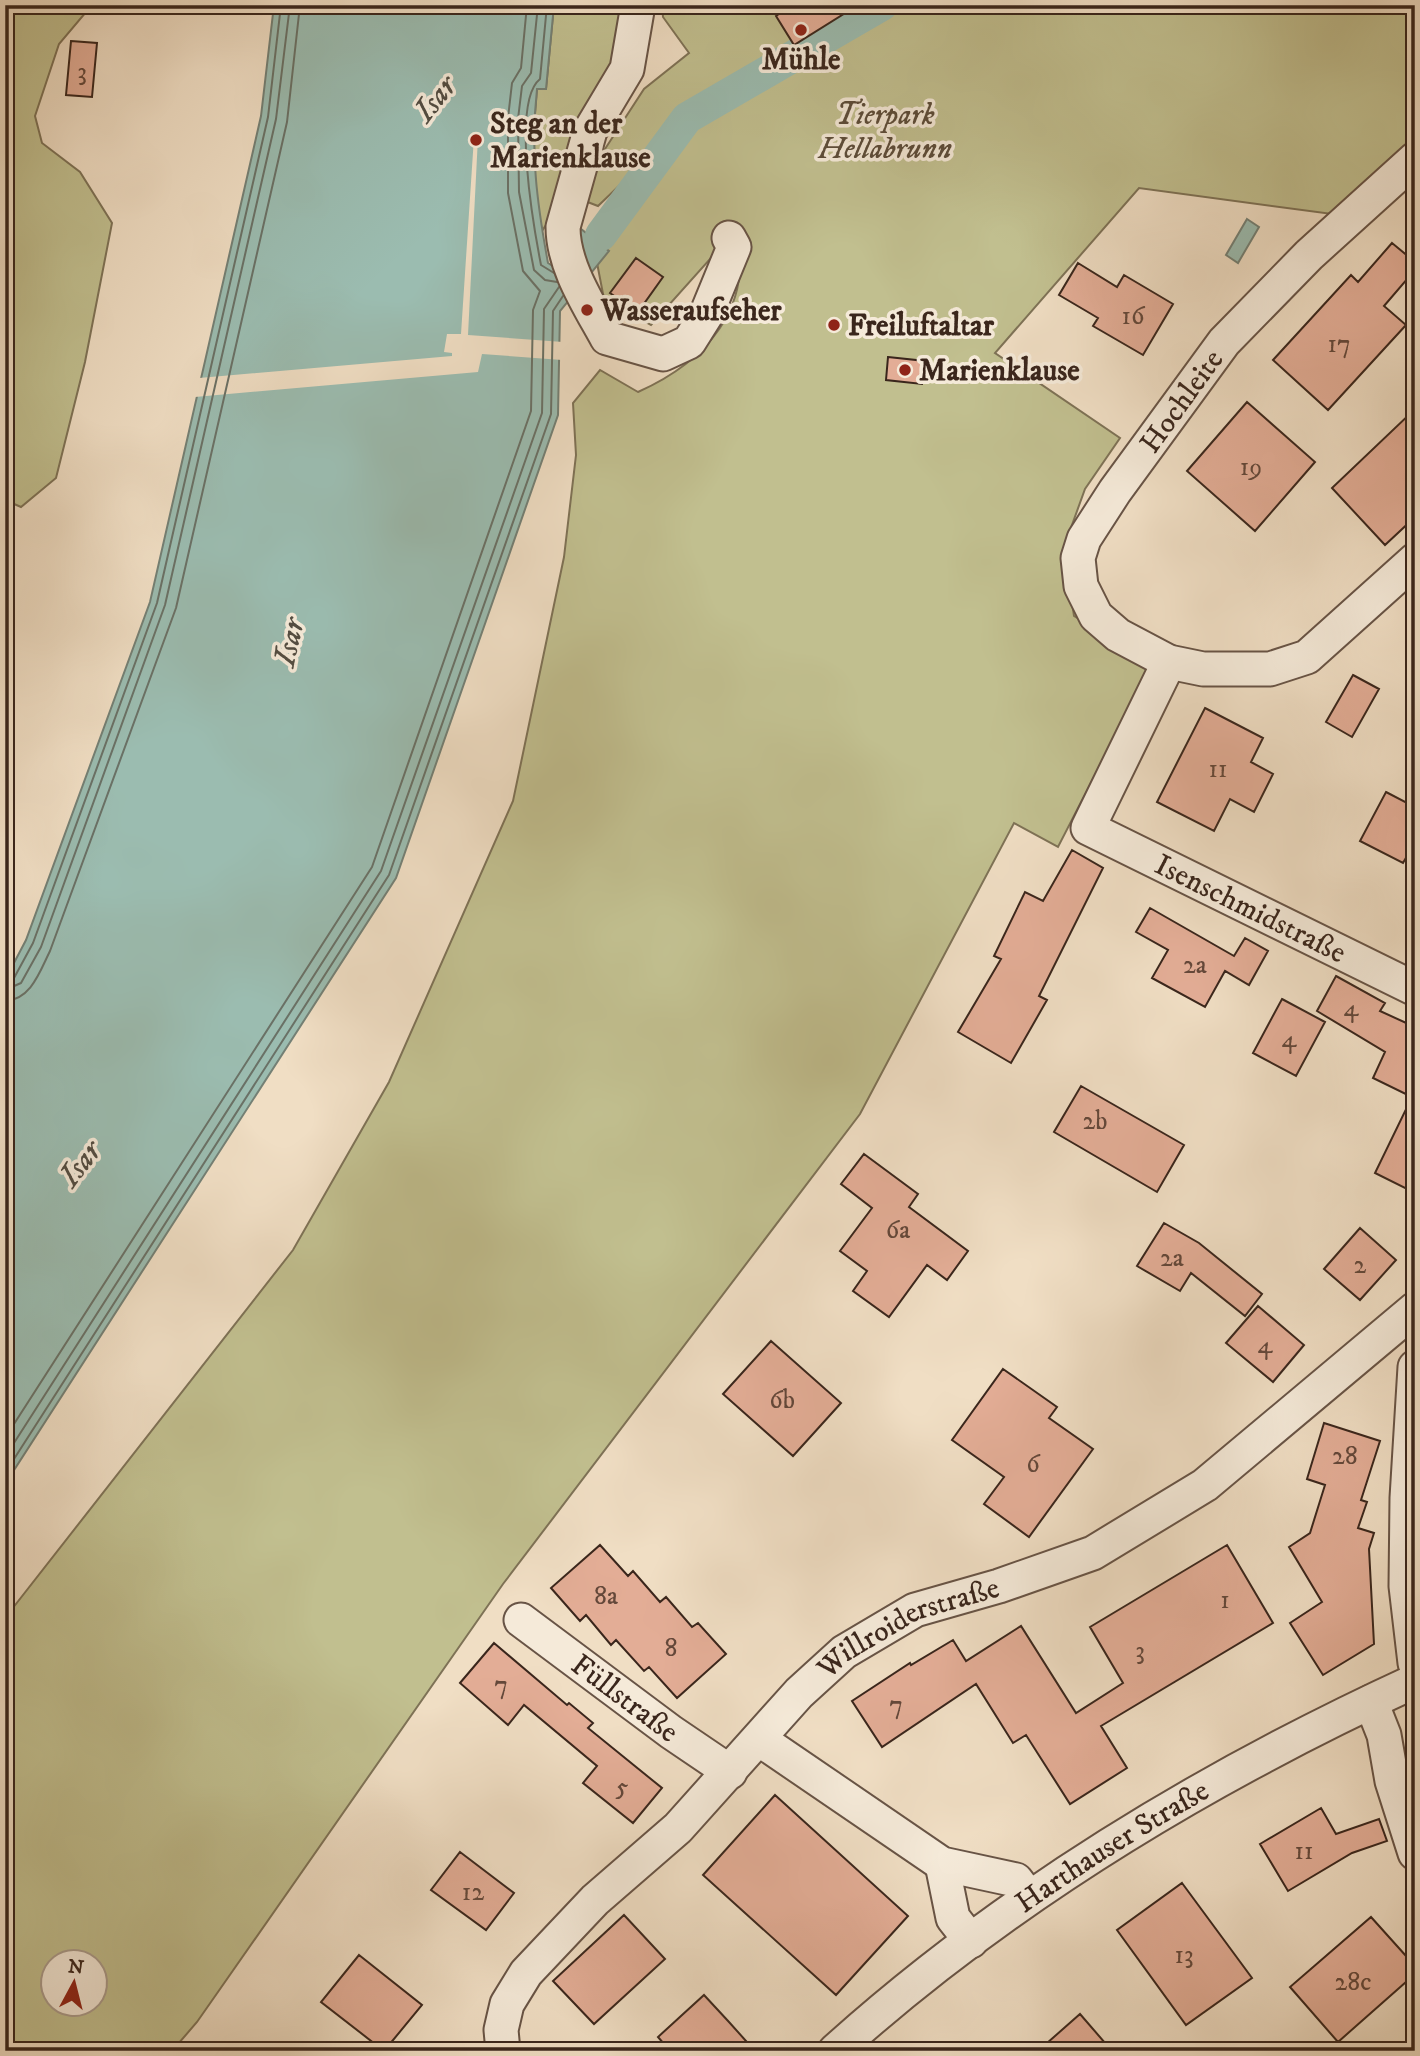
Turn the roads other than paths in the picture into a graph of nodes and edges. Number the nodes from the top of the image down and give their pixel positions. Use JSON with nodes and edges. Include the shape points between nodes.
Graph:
{"nodes":[{"id":1,"x":638,"y":5,"type":"edge"},
{"id":2,"x":1415,"y":159,"type":"edge"},
{"id":3,"x":729,"y":238,"type":"dead end"},
{"id":4,"x":1415,"y":560,"type":"edge"},
{"id":5,"x":1169,"y":662,"type":"junction"},
{"id":6,"x":1415,"y":989,"type":"edge"},
{"id":7,"x":1415,"y":1309,"type":"edge"},
{"id":8,"x":1415,"y":1367,"type":"edge"},
{"id":9,"x":521,"y":1620,"type":"dead end"},
{"id":10,"x":1415,"y":1663,"type":"edge"},
{"id":11,"x":1415,"y":1681,"type":"edge"},
{"id":12,"x":1370,"y":1702,"type":"junction"},
{"id":13,"x":759,"y":1739,"type":"junction"},
{"id":14,"x":730,"y":1772,"type":"junction"},
{"id":15,"x":1415,"y":1853,"type":"edge"},
{"id":16,"x":942,"y":1864,"type":"junction"},
{"id":17,"x":1029,"y":1897,"type":"junction"},
{"id":18,"x":971,"y":1941,"type":"junction"},
{"id":19,"x":503,"y":2051,"type":"edge"},
{"id":20,"x":835,"y":2051,"type":"edge"}],
"edges":[{"from":1,"to":3,"type":"street","via":[[627,69],[590,131],[563,228],[563,244],[607,338],[663,354],[689,342],[734,247]]},
{"from":2,"to":5,"type":"street","name":"Hochleite","via":[[1309,255],[1224,342],[1084,539],[1079,576],[1096,616],[1118,635]]},
{"from":4,"to":5,"type":"street","name":"Hochleite","via":[[1307,657],[1270,669],[1203,669]]},
{"from":5,"to":6,"type":"street","name":"Isenschmidstraße","via":[[1088,828]]},
{"from":7,"to":13,"type":"street","name":"Willroiderstraße","via":[[1205,1485],[1093,1553],[915,1610],[844,1652]]},
{"from":8,"to":10,"type":"street","via":[[1406,1586]]},
{"from":9,"to":14,"type":"street","name":"Füllstraße"},
{"from":11,"to":12,"type":"street","name":"Harthauser Straße"},
{"from":12,"to":15,"type":"street","via":[[1384,1735],[1392,1781]]},
{"from":12,"to":17,"type":"street","name":"Harthauser Straße","via":[[1129,1832]]},
{"from":13,"to":14,"type":"street","name":"Willroiderstraße"},
{"from":13,"to":16,"type":"street"},
{"from":14,"to":19,"type":"street","name":"Willroiderstraße","via":[[678,1828],[595,1900],[527,1973],[507,2004],[501,2030]]},
{"from":16,"to":17,"type":"street","via":[[1016,1880]]},
{"from":16,"to":18,"type":"street","via":[[953,1918]]},
{"from":17,"to":18,"type":"street","name":"Harthauser Straße"},
{"from":18,"to":20,"type":"street","name":"Harthauser Straße"}]}
